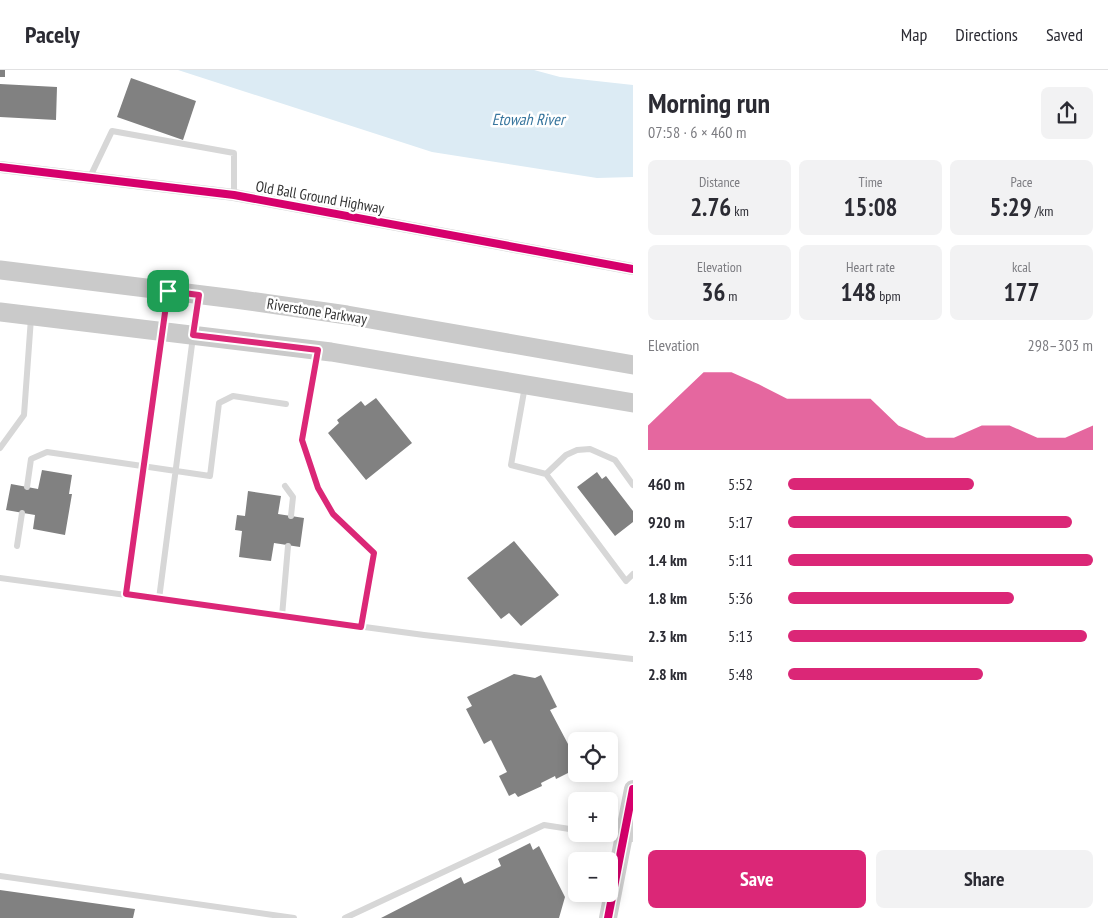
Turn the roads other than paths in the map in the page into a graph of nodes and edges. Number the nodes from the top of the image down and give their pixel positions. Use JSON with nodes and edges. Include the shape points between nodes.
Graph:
{"nodes":[{"id":1,"x":0,"y":167,"type":"edge"},
{"id":2,"x":90,"y":177,"type":"junction"},
{"id":3,"x":234,"y":196,"type":"junction"},
{"id":4,"x":633,"y":269,"type":"edge"},
{"id":5,"x":0,"y":270,"type":"edge"},
{"id":6,"x":168,"y":291,"type":"junction"},
{"id":7,"x":199,"y":295,"type":"junction"},
{"id":8,"x":0,"y":312,"type":"edge"},
{"id":9,"x":31,"y":316,"type":"junction"},
{"id":10,"x":163,"y":331,"type":"junction"},
{"id":11,"x":193,"y":335,"type":"junction"},
{"id":12,"x":318,"y":350,"type":"junction"},
{"id":13,"x":633,"y":365,"type":"edge"},
{"id":14,"x":525,"y":384,"type":"junction"},
{"id":15,"x":286,"y":404,"type":"dead end"},
{"id":16,"x":631,"y":404,"type":"edge"},
{"id":17,"x":0,"y":448,"type":"edge"},
{"id":18,"x":144,"y":466,"type":"junction"},
{"id":19,"x":176,"y":471,"type":"junction"},
{"id":20,"x":546,"y":474,"type":"junction"},
{"id":21,"x":633,"y":485,"type":"edge"},
{"id":22,"x":285,"y":486,"type":"dead end"},
{"id":23,"x":27,"y":487,"type":"dead end"},
{"id":24,"x":22,"y":513,"type":"dead end"},
{"id":25,"x":291,"y":516,"type":"dead end"},
{"id":26,"x":18,"y":546,"type":"dead end"},
{"id":27,"x":288,"y":546,"type":"dead end"},
{"id":28,"x":633,"y":574,"type":"edge"},
{"id":29,"x":0,"y":578,"type":"edge"},
{"id":30,"x":126,"y":594,"type":"junction"},
{"id":31,"x":159,"y":599,"type":"junction"},
{"id":32,"x":282,"y":616,"type":"junction"},
{"id":33,"x":361,"y":627,"type":"junction"},
{"id":34,"x":633,"y":659,"type":"edge"},
{"id":35,"x":633,"y":789,"type":"edge"},
{"id":36,"x":568,"y":829,"type":"edge"},
{"id":37,"x":628,"y":838,"type":"edge"},
{"id":38,"x":0,"y":876,"type":"edge"},
{"id":39,"x":294,"y":918,"type":"edge"},
{"id":40,"x":345,"y":918,"type":"edge"},
{"id":41,"x":608,"y":918,"type":"edge"}],
"edges":[{"from":1,"to":2,"type":"street","name":"Old Ball Ground Highway"},
{"from":2,"to":3,"type":"street","name":"Old Ball Ground Highway"},
{"from":2,"to":3,"type":"lane","via":[[112,131],[234,153]]},
{"from":3,"to":4,"type":"street","name":"Old Ball Ground Highway"},
{"from":5,"to":6,"type":"main road","name":"Riverstone Parkway"},
{"from":6,"to":7,"type":"main road","name":"Riverstone Parkway"},
{"from":6,"to":10,"type":"lane"},
{"from":7,"to":11,"type":"lane"},
{"from":7,"to":13,"type":"main road","name":"Riverstone Parkway","via":[[384,321]]},
{"from":8,"to":9,"type":"main road"},
{"from":9,"to":10,"type":"main road"},
{"from":9,"to":17,"type":"lane","via":[[24,415]]},
{"from":10,"to":11,"type":"main road"},
{"from":10,"to":18,"type":"lane"},
{"from":11,"to":12,"type":"main road"},
{"from":11,"to":19,"type":"lane"},
{"from":12,"to":14,"type":"main road"},
{"from":12,"to":33,"type":"lane","via":[[302,440],[318,488],[333,514],[374,553]]},
{"from":14,"to":16,"type":"main road"},
{"from":14,"to":20,"type":"lane","via":[[511,465]]},
{"from":15,"to":19,"type":"lane","via":[[233,396],[219,403],[210,476]]},
{"from":18,"to":19,"type":"lane"},
{"from":18,"to":23,"type":"lane","via":[[47,452],[31,460]]},
{"from":18,"to":30,"type":"lane"},
{"from":19,"to":31,"type":"lane"},
{"from":20,"to":21,"type":"lane","via":[[566,455],[590,449],[615,460]]},
{"from":20,"to":28,"type":"lane","via":[[626,582]]},
{"from":22,"to":25,"type":"lane","via":[[293,497]]},
{"from":24,"to":26,"type":"lane"},
{"from":27,"to":32,"type":"lane"},
{"from":29,"to":30,"type":"lane"},
{"from":30,"to":31,"type":"lane"},
{"from":31,"to":32,"type":"lane"},
{"from":32,"to":33,"type":"lane"},
{"from":33,"to":34,"type":"lane"},
{"from":35,"to":37,"type":"street"},
{"from":36,"to":40,"type":"lane","via":[[544,825]]},
{"from":37,"to":41,"type":"street"},
{"from":38,"to":39,"type":"lane"}]}
